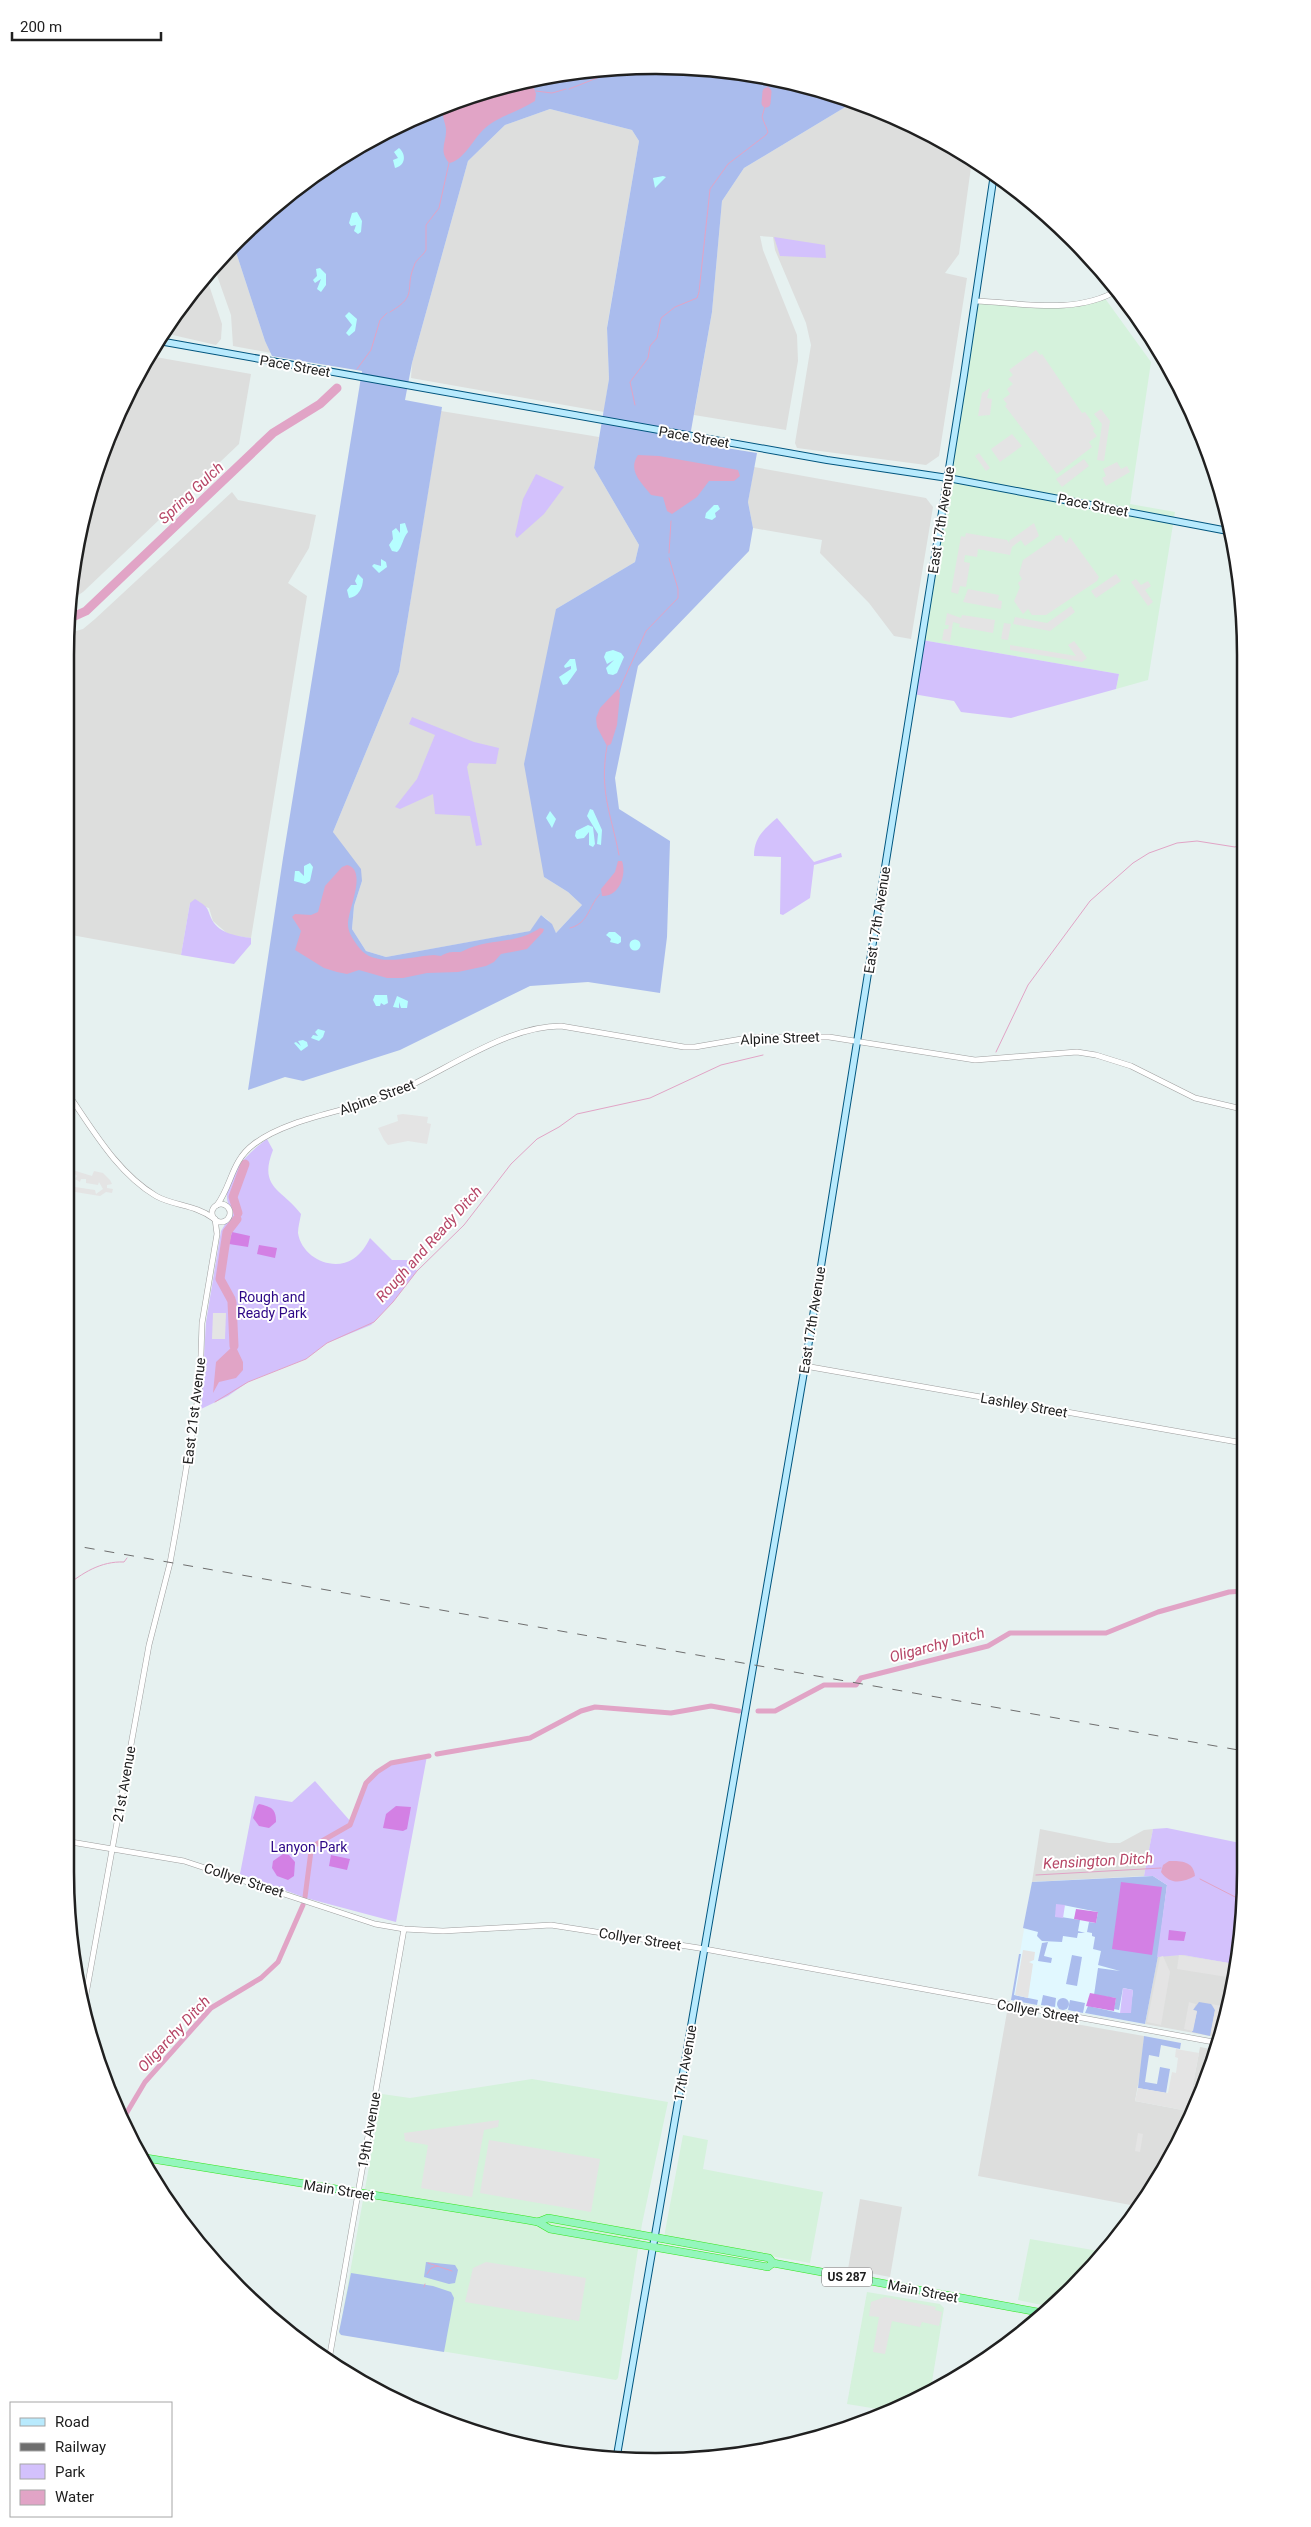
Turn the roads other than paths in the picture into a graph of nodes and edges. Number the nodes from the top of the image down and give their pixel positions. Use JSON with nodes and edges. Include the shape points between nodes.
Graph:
{"nodes":[{"id":1,"x":993,"y":182,"type":"edge"},
{"id":2,"x":1111,"y":293,"type":"edge"},
{"id":3,"x":976,"y":302,"type":"junction"},
{"id":4,"x":166,"y":342,"type":"edge"},
{"id":5,"x":948,"y":478,"type":"junction"},
{"id":6,"x":1223,"y":530,"type":"edge"},
{"id":7,"x":857,"y":1040,"type":"junction"},
{"id":8,"x":74,"y":1103,"type":"edge"},
{"id":9,"x":1237,"y":1107,"type":"edge"},
{"id":10,"x":224,"y":1194,"type":"junction"},
{"id":11,"x":216,"y":1206,"type":"junction"},
{"id":12,"x":227,"y":1206,"type":"junction"},
{"id":13,"x":201,"y":1210,"type":"junction"},
{"id":14,"x":214,"y":1218,"type":"junction"},
{"id":15,"x":227,"y":1220,"type":"junction"},
{"id":16,"x":217,"y":1234,"type":"junction"},
{"id":17,"x":805,"y":1366,"type":"junction"},
{"id":18,"x":1237,"y":1442,"type":"edge"},
{"id":19,"x":171,"y":1559,"type":"joint"},
{"id":20,"x":753,"y":1665,"type":"joint"},
{"id":21,"x":74,"y":1842,"type":"edge"},
{"id":22,"x":112,"y":1848,"type":"junction"},
{"id":23,"x":404,"y":1929,"type":"junction"},
{"id":24,"x":704,"y":1950,"type":"junction"},
{"id":25,"x":87,"y":1991,"type":"edge"},
{"id":26,"x":1211,"y":2042,"type":"edge"},
{"id":27,"x":150,"y":2159,"type":"edge"},
{"id":28,"x":358,"y":2193,"type":"junction"},
{"id":29,"x":538,"y":2222,"type":"junction"},
{"id":30,"x":655,"y":2236,"type":"junction"},
{"id":31,"x":653,"y":2246,"type":"junction"},
{"id":32,"x":773,"y":2263,"type":"junction"},
{"id":33,"x":1035,"y":2312,"type":"edge"},
{"id":34,"x":330,"y":2354,"type":"edge"},
{"id":35,"x":618,"y":2452,"type":"edge"}],
"edges":[{"from":1,"to":3,"type":"main road","name":"East 17th Avenue"},
{"from":2,"to":3,"type":"street","via":[[1093,301],[1069,305]]},
{"from":3,"to":5,"type":"main road","name":"East 17th Avenue"},
{"from":4,"to":5,"type":"main road","name":"Pace Street","via":[[827,460]]},
{"from":5,"to":6,"type":"main road","name":"Pace Street"},
{"from":5,"to":7,"type":"main road","name":"East 17th Avenue"},
{"from":7,"to":9,"type":"street","name":"Alpine Street","via":[[975,1060],[1064,1052],[1096,1055],[1131,1066],[1195,1098]]},
{"from":7,"to":10,"type":"street","name":"Alpine Street","via":[[753,1037],[684,1047],[561,1026],[530,1028],[396,1092],[274,1131],[244,1152],[230,1174]]},
{"from":7,"to":17,"type":"main road","name":"East 17th Avenue"},
{"from":8,"to":13,"type":"street","via":[[129,1175],[165,1201]]},
{"from":10,"to":11,"type":"street"},
{"from":10,"to":12,"type":"street"},
{"from":11,"to":12,"type":"street"},
{"from":11,"to":13,"type":"street"},
{"from":11,"to":14,"type":"street","via":[[212,1212]]},
{"from":12,"to":15,"type":"street","via":[[230,1213]]},
{"from":13,"to":14,"type":"street"},
{"from":14,"to":15,"type":"street","via":[[219,1222]]},
{"from":14,"to":16,"type":"street","name":"East 21st Avenue"},
{"from":15,"to":16,"type":"street","name":"East 21st Avenue"},
{"from":16,"to":19,"type":"street","name":"East 21st Avenue","via":[[202,1323],[199,1392]]},
{"from":17,"to":18,"type":"street","name":"Lashley Street"},
{"from":17,"to":20,"type":"main road","name":"East 17th Avenue"},
{"from":19,"to":22,"type":"street","name":"21st Avenue","via":[[149,1645]]},
{"from":20,"to":24,"type":"main road","name":"17th Avenue"},
{"from":21,"to":22,"type":"street","name":"Collyer Street"},
{"from":22,"to":23,"type":"street","name":"Collyer Street","via":[[184,1861],[367,1921]]},
{"from":22,"to":25,"type":"street","name":"21st Avenue"},
{"from":23,"to":24,"type":"street","name":"Collyer Street","via":[[443,1931],[551,1925]]},
{"from":23,"to":28,"type":"street","name":"19th Avenue"},
{"from":24,"to":26,"type":"street","name":"Collyer Street"},
{"from":24,"to":30,"type":"main road","name":"17th Avenue"},
{"from":27,"to":28,"type":"highway","name":"Main Street","number":"US 287"},
{"from":28,"to":29,"type":"highway","name":"Main Street","number":"US 287"},
{"from":28,"to":34,"type":"street","name":"19th Avenue"},
{"from":29,"to":30,"type":"highway","name":"Main Street","number":"US 287","via":[[548,2218]]},
{"from":29,"to":31,"type":"highway","name":"Main Street","number":"US 287","via":[[546,2228]]},
{"from":30,"to":31,"type":"main road","name":"17th Avenue"},
{"from":30,"to":32,"type":"highway","name":"Main Street","number":"US 287","via":[[770,2258]]},
{"from":31,"to":32,"type":"highway","name":"Main Street","number":"US 287","via":[[768,2267]]},
{"from":31,"to":35,"type":"main road","name":"17th Avenue"},
{"from":32,"to":33,"type":"highway","name":"Main Street","number":"US 287"}]}
